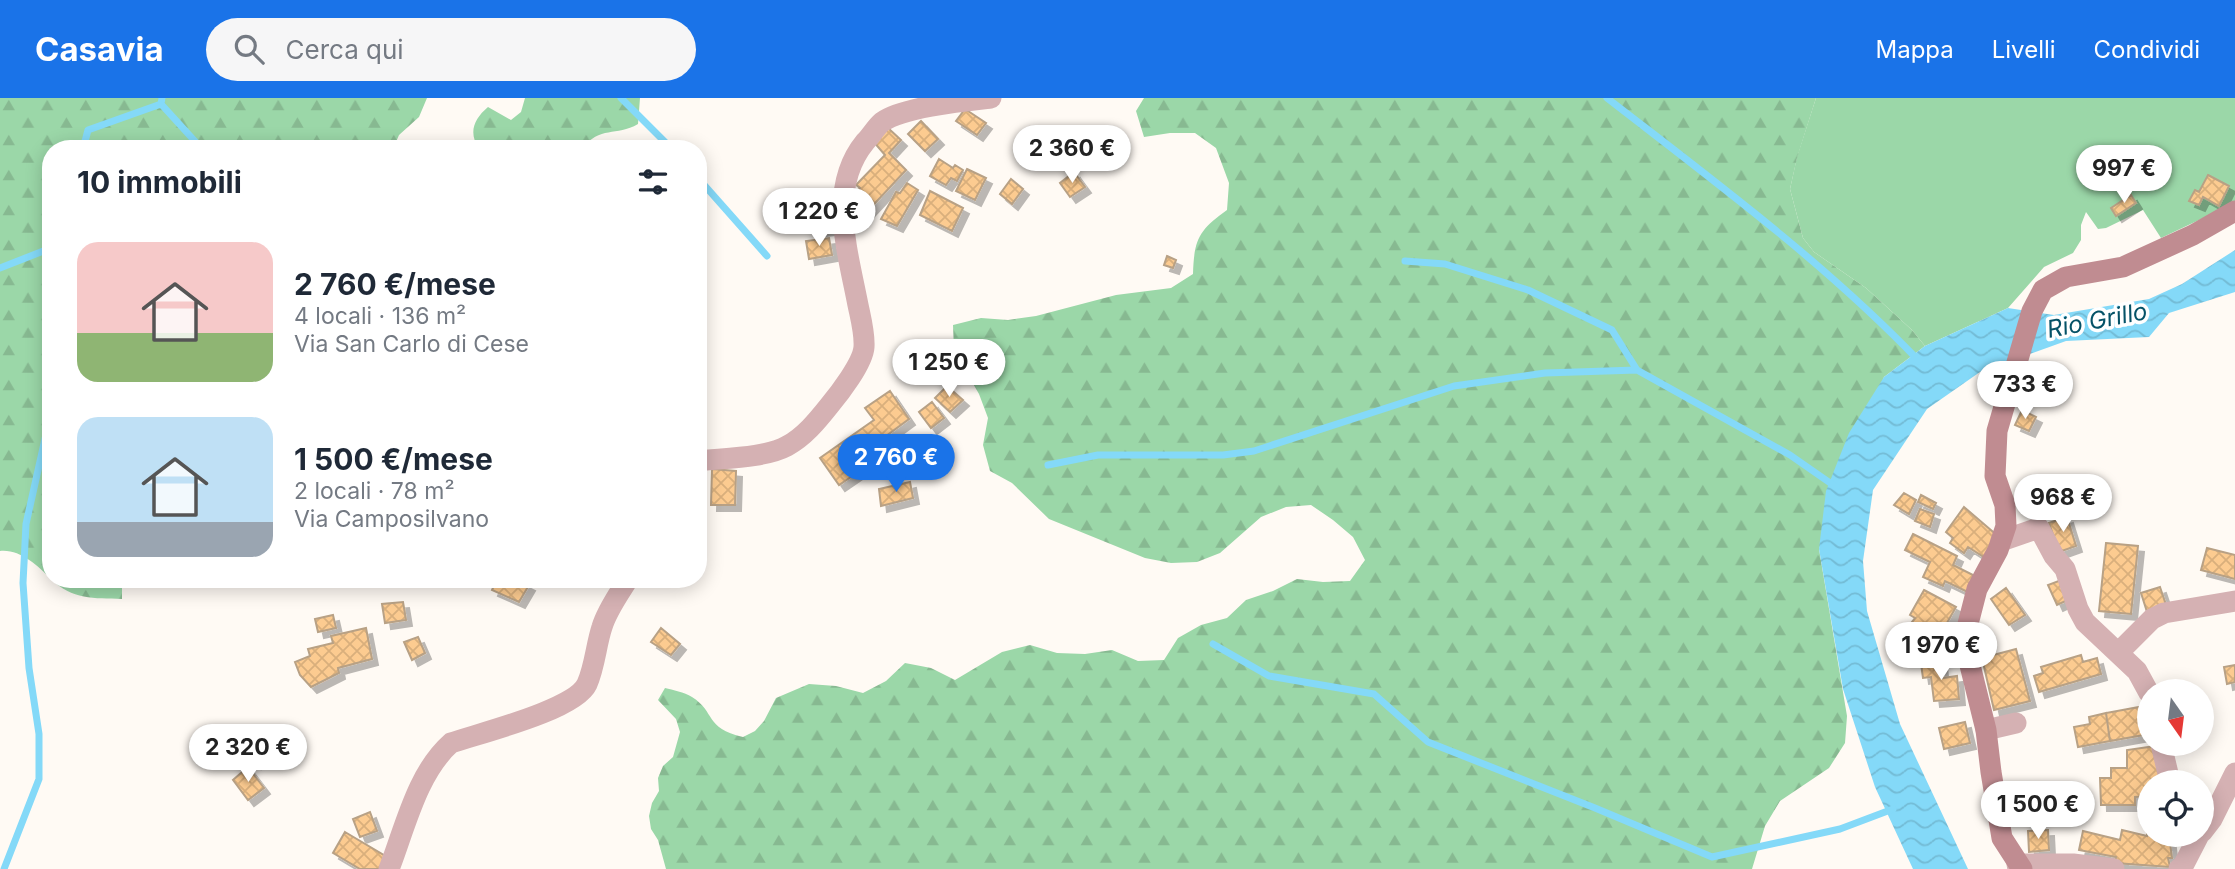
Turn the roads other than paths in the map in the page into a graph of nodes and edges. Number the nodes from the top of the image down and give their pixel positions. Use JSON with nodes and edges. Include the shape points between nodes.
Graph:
{"nodes":[{"id":1,"x":991,"y":98,"type":"edge"},
{"id":2,"x":2235,"y":211,"type":"edge"},
{"id":3,"x":707,"y":460,"type":"edge"},
{"id":4,"x":2000,"y":546,"type":"junction"},
{"id":5,"x":623,"y":588,"type":"edge"},
{"id":6,"x":2235,"y":601,"type":"edge"},
{"id":7,"x":2119,"y":652,"type":"junction"},
{"id":8,"x":2141,"y":679,"type":"edge"},
{"id":9,"x":2016,"y":723,"type":"dead end"},
{"id":10,"x":1986,"y":730,"type":"junction"},
{"id":11,"x":2235,"y":773,"type":"edge"},
{"id":12,"x":2214,"y":815,"type":"edge"},
{"id":13,"x":2192,"y":847,"type":"edge"},
{"id":14,"x":2019,"y":867,"type":"edge"},
{"id":15,"x":389,"y":869,"type":"edge"},
{"id":16,"x":2114,"y":869,"type":"edge"},
{"id":17,"x":2179,"y":869,"type":"edge"}],
"edges":[{"from":1,"to":3,"type":"street","via":[[944,103],[882,122],[860,149],[846,178],[843,197],[864,350],[841,391],[811,428],[787,447]]},
{"from":2,"to":4,"type":"street","via":[[2123,267],[2066,277],[2043,290],[2032,311],[1997,431],[1995,477],[2006,526]]},
{"from":4,"to":7,"type":"street","via":[[2039,528],[2065,569],[2085,622]]},
{"from":4,"to":10,"type":"street","via":[[1977,589],[1968,624],[1967,653]]},
{"from":5,"to":15,"type":"street","via":[[603,624],[586,686],[578,696],[555,709],[451,743],[437,755]]},
{"from":6,"to":7,"type":"street","via":[[2164,613]]},
{"from":7,"to":8,"type":"street"},
{"from":9,"to":10,"type":"street"},
{"from":10,"to":14,"type":"street","via":[[2002,838]]},
{"from":11,"to":12,"type":"street"},
{"from":13,"to":17,"type":"street"},
{"from":14,"to":16,"type":"street","via":[[2073,864]]}]}
